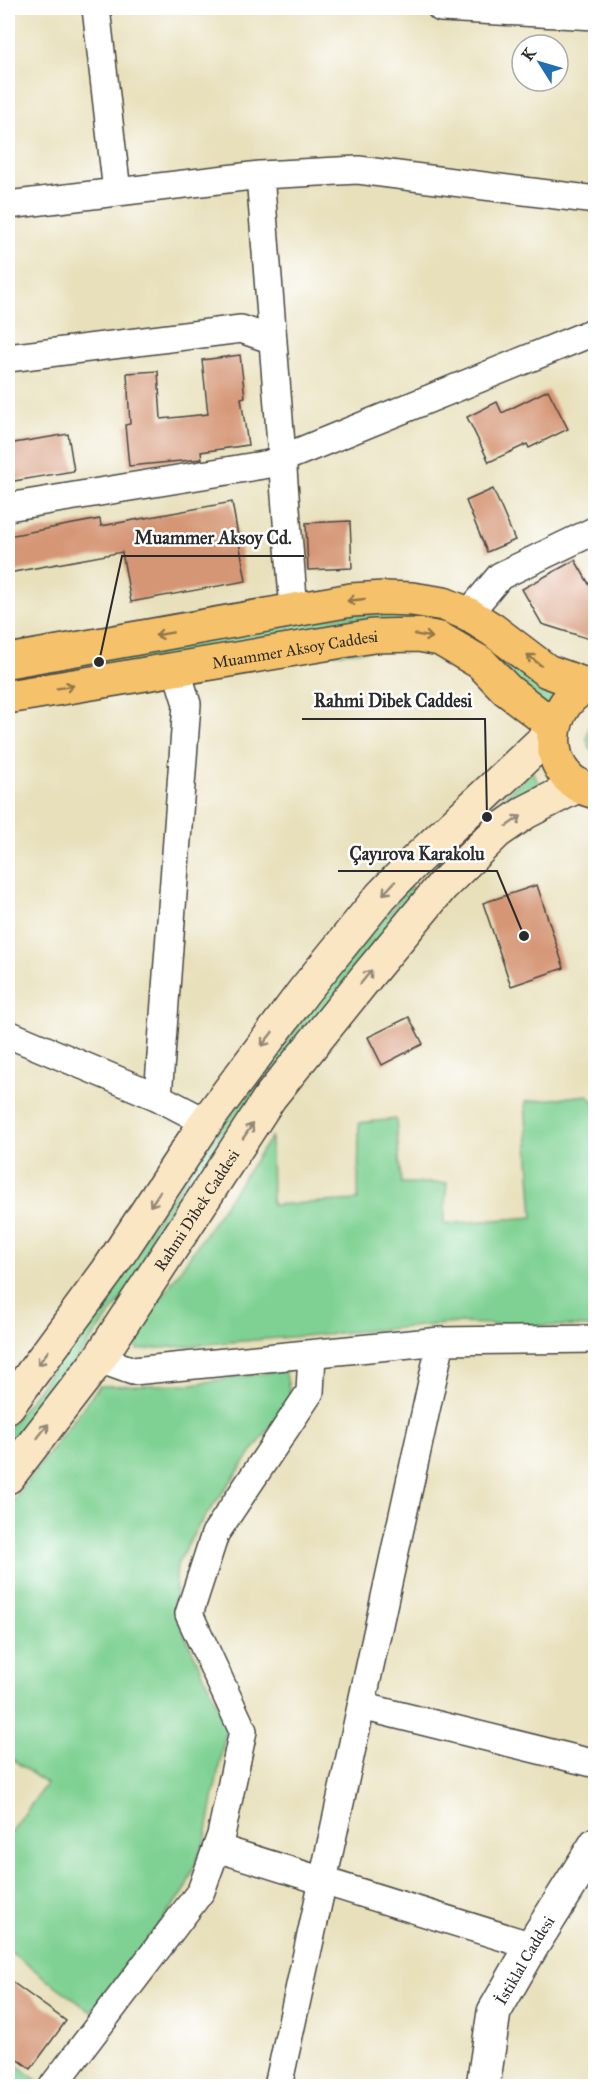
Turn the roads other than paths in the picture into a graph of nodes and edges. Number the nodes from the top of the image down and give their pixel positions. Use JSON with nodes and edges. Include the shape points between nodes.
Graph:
{"nodes":[{"id":1,"x":96,"y":8,"type":"edge"},
{"id":2,"x":441,"y":8,"type":"edge"},
{"id":3,"x":596,"y":16,"type":"edge"},
{"id":4,"x":260,"y":175,"type":"junction"},
{"id":5,"x":117,"y":192,"type":"junction"},
{"id":6,"x":596,"y":200,"type":"edge"},
{"id":7,"x":8,"y":205,"type":"edge"},
{"id":8,"x":596,"y":330,"type":"edge"},
{"id":9,"x":273,"y":340,"type":"junction"},
{"id":10,"x":8,"y":358,"type":"edge"},
{"id":11,"x":282,"y":457,"type":"junction"},
{"id":12,"x":8,"y":507,"type":"edge"},
{"id":13,"x":596,"y":530,"type":"edge"},
{"id":14,"x":294,"y":611,"type":"junction"},
{"id":15,"x":468,"y":614,"type":"junction"},
{"id":16,"x":8,"y":661,"type":"edge"},
{"id":17,"x":176,"y":668,"type":"junction"},
{"id":18,"x":591,"y":684,"type":"edge"},
{"id":19,"x":8,"y":697,"type":"edge"},
{"id":20,"x":553,"y":729,"type":"junction"},
{"id":21,"x":587,"y":788,"type":"edge"},
{"id":22,"x":8,"y":1034,"type":"edge"},
{"id":23,"x":158,"y":1097,"type":"junction"},
{"id":24,"x":206,"y":1122,"type":"junction"},
{"id":25,"x":596,"y":1339,"type":"edge"},
{"id":26,"x":441,"y":1341,"type":"junction"},
{"id":27,"x":312,"y":1354,"type":"junction"},
{"id":28,"x":99,"y":1359,"type":"junction"},
{"id":29,"x":13,"y":1390,"type":"edge"},
{"id":30,"x":8,"y":1477,"type":"edge"},
{"id":31,"x":361,"y":1706,"type":"junction"},
{"id":32,"x":596,"y":1764,"type":"edge"},
{"id":33,"x":596,"y":1844,"type":"edge"},
{"id":34,"x":217,"y":1848,"type":"junction"},
{"id":35,"x":323,"y":1881,"type":"junction"},
{"id":36,"x":532,"y":1946,"type":"junction"},
{"id":37,"x":53,"y":2086,"type":"edge"},
{"id":38,"x":278,"y":2086,"type":"edge"},
{"id":39,"x":483,"y":2086,"type":"edge"}],
"edges":[{"from":1,"to":5,"type":"street"},
{"from":2,"to":3,"type":"street"},
{"from":4,"to":5,"type":"street"},
{"from":4,"to":6,"type":"street","via":[[358,170]]},
{"from":4,"to":9,"type":"street"},
{"from":5,"to":7,"type":"street"},
{"from":8,"to":11,"type":"street"},
{"from":9,"to":10,"type":"street","via":[[241,329]]},
{"from":9,"to":11,"type":"street"},
{"from":11,"to":12,"type":"street","via":[[269,464]]},
{"from":11,"to":14,"type":"street"},
{"from":13,"to":15,"type":"street","via":[[500,576]]},
{"from":15,"to":14,"type":"main road","one_way":true,"via":[[444,604],[384,598]]},
{"from":14,"to":16,"type":"main road","one_way":true},
{"from":18,"to":15,"type":"main road","one_way":true,"via":[[547,671]]},
{"from":19,"to":17,"type":"main road","name":"Muammer Aksoy Caddesi","one_way":true},
{"from":17,"to":20,"type":"main road","name":"Muammer Aksoy Caddesi","one_way":true,"via":[[373,636],[419,635],[440,639],[481,663]]},
{"from":17,"to":23,"type":"street","via":[[187,704]]},
{"from":18,"to":20,"type":"main road","via":[[571,695]]},
{"from":20,"to":21,"type":"main road","name":"Rahmi Dibek Caddesi","via":[[558,762],[567,775]]},
{"from":20,"to":24,"type":"main road","one_way":true,"via":[[381,897],[304,991]]},
{"from":28,"to":21,"type":"main road","name":"Rahmi Dibek Caddesi","one_way":true,"via":[[270,1097],[442,886],[497,832],[526,812]]},
{"from":22,"to":23,"type":"street"},
{"from":23,"to":24,"type":"street"},
{"from":24,"to":29,"type":"main road","one_way":true,"via":[[107,1272]]},
{"from":25,"to":26,"type":"street"},
{"from":26,"to":27,"type":"street"},
{"from":26,"to":31,"type":"street"},
{"from":27,"to":28,"type":"street","via":[[134,1371]]},
{"from":27,"to":34,"type":"street","via":[[310,1392],[215,1534],[189,1614],[243,1731]]},
{"from":30,"to":28,"type":"main road","name":"Rahmi Dibek Caddesi","one_way":true},
{"from":31,"to":32,"type":"street"},
{"from":31,"to":35,"type":"street"},
{"from":33,"to":36,"type":"street","name":"İstiklal Caddesi"},
{"from":34,"to":35,"type":"street"},
{"from":34,"to":37,"type":"street","via":[[201,1891]]},
{"from":35,"to":36,"type":"street"},
{"from":35,"to":38,"type":"street"},
{"from":36,"to":39,"type":"street","name":"İstiklal Caddesi","via":[[494,2013]]}]}
